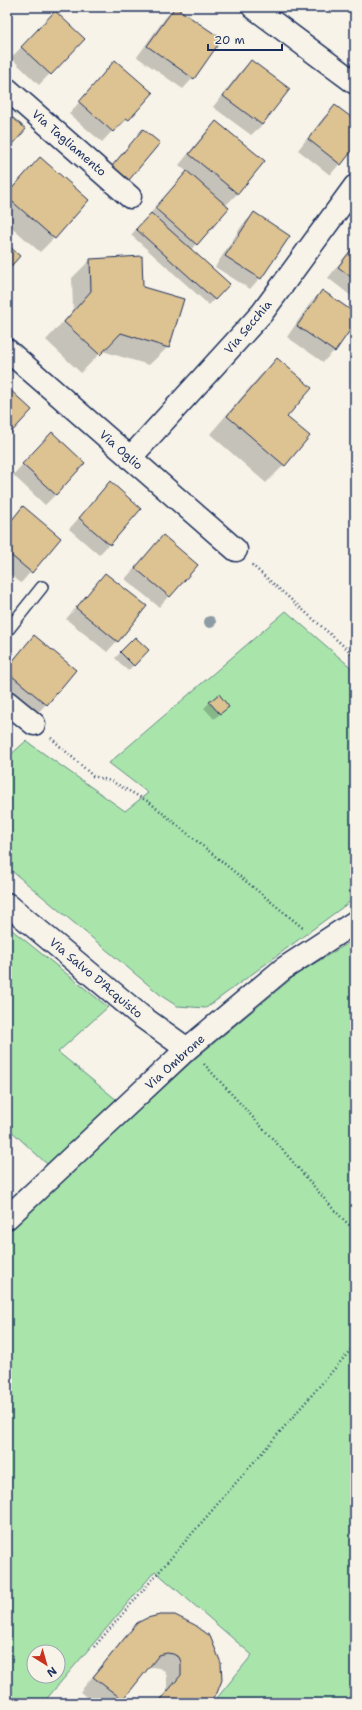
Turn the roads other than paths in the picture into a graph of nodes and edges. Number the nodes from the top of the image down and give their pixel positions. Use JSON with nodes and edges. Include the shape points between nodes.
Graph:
{"nodes":[{"id":1,"x":253,"y":7,"type":"edge"},
{"id":2,"x":355,"y":83,"type":"edge"},
{"id":3,"x":7,"y":89,"type":"edge"},
{"id":4,"x":355,"y":186,"type":"edge"},
{"id":5,"x":130,"y":197,"type":"dead end"},
{"id":6,"x":7,"y":350,"type":"edge"},
{"id":7,"x":130,"y":458,"type":"junction"},
{"id":8,"x":236,"y":550,"type":"road end"},
{"id":9,"x":42,"y":587,"type":"dead end"},
{"id":10,"x":7,"y":631,"type":"edge"},
{"id":11,"x":7,"y":702,"type":"edge"},
{"id":12,"x":34,"y":724,"type":"road end"},
{"id":13,"x":7,"y":904,"type":"edge"},
{"id":14,"x":355,"y":922,"type":"edge"},
{"id":15,"x":187,"y":1049,"type":"junction"},
{"id":16,"x":7,"y":1218,"type":"edge"}],
"edges":[{"from":1,"to":2,"type":"street"},
{"from":3,"to":5,"type":"street","name":"Via Tagliamento"},
{"from":4,"to":7,"type":"street","name":"Via Secchia","via":[[262,312]]},
{"from":6,"to":7,"type":"street","name":"Via Oglio"},
{"from":7,"to":8,"type":"street","name":"Via Oglio"},
{"from":9,"to":10,"type":"lane"},
{"from":11,"to":12,"type":"street"},
{"from":13,"to":15,"type":"street","name":"Via Salvo D'Acquisto","via":[[141,1016]]},
{"from":14,"to":15,"type":"street","name":"Via Ombrone","via":[[283,969]]},
{"from":15,"to":16,"type":"street","name":"Via Ombrone"}]}
